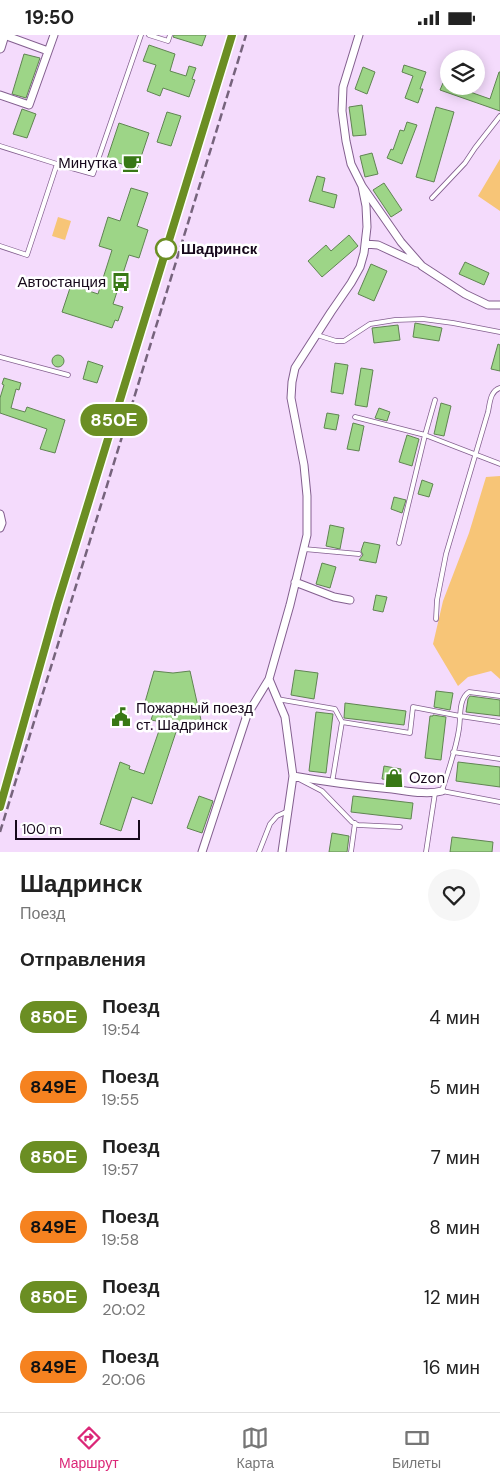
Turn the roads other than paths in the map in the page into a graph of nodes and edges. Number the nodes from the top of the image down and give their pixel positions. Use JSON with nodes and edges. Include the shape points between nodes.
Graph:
{"nodes":[{"id":1,"x":4,"y":35,"type":"edge"},
{"id":2,"x":54,"y":35,"type":"edge"},
{"id":3,"x":141,"y":35,"type":"edge"},
{"id":4,"x":149,"y":35,"type":"edge"},
{"id":5,"x":170,"y":35,"type":"edge"},
{"id":6,"x":359,"y":35,"type":"edge"},
{"id":7,"x":0,"y":48,"type":"edge"},
{"id":8,"x":48,"y":51,"type":"junction"},
{"id":9,"x":0,"y":95,"type":"edge"},
{"id":10,"x":500,"y":116,"type":"edge"},
{"id":11,"x":0,"y":146,"type":"edge"},
{"id":12,"x":57,"y":164,"type":"junction"},
{"id":13,"x":362,"y":186,"type":"junction"},
{"id":14,"x":432,"y":198,"type":"dead end"},
{"id":15,"x":365,"y":243,"type":"junction"},
{"id":16,"x":0,"y":247,"type":"edge"},
{"id":17,"x":420,"y":264,"type":"junction"},
{"id":18,"x":500,"y":305,"type":"edge"},
{"id":19,"x":500,"y":331,"type":"edge"},
{"id":20,"x":317,"y":335,"type":"junction"},
{"id":21,"x":0,"y":357,"type":"edge"},
{"id":22,"x":68,"y":375,"type":"dead end"},
{"id":23,"x":500,"y":388,"type":"edge"},
{"id":24,"x":435,"y":400,"type":"dead end"},
{"id":25,"x":355,"y":417,"type":"dead end"},
{"id":26,"x":425,"y":435,"type":"junction"},
{"id":27,"x":475,"y":454,"type":"junction"},
{"id":28,"x":500,"y":463,"type":"edge"},
{"id":29,"x":0,"y":514,"type":"edge"},
{"id":30,"x":0,"y":528,"type":"edge"},
{"id":31,"x":399,"y":543,"type":"dead end"},
{"id":32,"x":304,"y":549,"type":"junction"},
{"id":33,"x":359,"y":554,"type":"dead end"},
{"id":34,"x":295,"y":582,"type":"junction"},
{"id":35,"x":350,"y":600,"type":"dead end"},
{"id":36,"x":436,"y":619,"type":"dead end"},
{"id":37,"x":269,"y":679,"type":"junction"},
{"id":38,"x":500,"y":696,"type":"edge"},
{"id":39,"x":277,"y":699,"type":"junction"},
{"id":40,"x":460,"y":717,"type":"junction"},
{"id":41,"x":342,"y":722,"type":"junction"},
{"id":42,"x":500,"y":722,"type":"edge"},
{"id":43,"x":453,"y":752,"type":"junction"},
{"id":44,"x":500,"y":759,"type":"edge"},
{"id":45,"x":293,"y":776,"type":"junction"},
{"id":46,"x":332,"y":783,"type":"junction"},
{"id":47,"x":439,"y":792,"type":"junction"},
{"id":48,"x":500,"y":802,"type":"edge"},
{"id":49,"x":288,"y":811,"type":"junction"},
{"id":50,"x":355,"y":823,"type":"junction"},
{"id":51,"x":400,"y":827,"type":"dead end"},
{"id":52,"x":202,"y":852,"type":"edge"},
{"id":53,"x":259,"y":852,"type":"edge"},
{"id":54,"x":282,"y":852,"type":"edge"},
{"id":55,"x":351,"y":852,"type":"edge"},
{"id":56,"x":426,"y":852,"type":"edge"}],
"edges":[{"from":1,"to":7,"type":"street"},
{"from":1,"to":8,"type":"street"},
{"from":2,"to":8,"type":"street"},
{"from":3,"to":12,"type":"lane","via":[[93,174]]},
{"from":4,"to":5,"type":"lane","via":[[168,41]]},
{"from":6,"to":13,"type":"street","via":[[343,87],[342,111],[351,164]]},
{"from":8,"to":9,"type":"street","via":[[29,105]]},
{"from":10,"to":14,"type":"lane","via":[[465,163]]},
{"from":11,"to":12,"type":"lane"},
{"from":12,"to":16,"type":"lane","via":[[27,255]]},
{"from":13,"to":15,"type":"street","via":[[366,206]]},
{"from":13,"to":17,"type":"street"},
{"from":15,"to":17,"type":"street","via":[[378,245]]},
{"from":15,"to":20,"type":"street","via":[[360,267]]},
{"from":17,"to":18,"type":"street","via":[[465,294],[488,305]]},
{"from":19,"to":20,"type":"lane","via":[[423,319],[370,324],[344,341]]},
{"from":20,"to":32,"type":"street","via":[[295,368],[292,381],[291,398],[307,496]]},
{"from":21,"to":22,"type":"lane"},
{"from":23,"to":27,"type":"lane","via":[[492,395]]},
{"from":24,"to":26,"type":"lane"},
{"from":25,"to":26,"type":"lane"},
{"from":26,"to":27,"type":"lane"},
{"from":26,"to":31,"type":"lane"},
{"from":27,"to":28,"type":"lane"},
{"from":27,"to":36,"type":"lane","via":[[446,554]]},
{"from":29,"to":30,"type":"street"},
{"from":32,"to":33,"type":"lane"},
{"from":32,"to":34,"type":"street"},
{"from":34,"to":35,"type":"street"},
{"from":34,"to":37,"type":"street"},
{"from":37,"to":39,"type":"street"},
{"from":37,"to":52,"type":"street","via":[[246,715]]},
{"from":38,"to":40,"type":"lane","via":[[469,692],[464,696]]},
{"from":39,"to":41,"type":"lane","via":[[335,709]]},
{"from":39,"to":45,"type":"street","via":[[285,717]]},
{"from":40,"to":41,"type":"lane","via":[[413,707],[410,733]]},
{"from":40,"to":42,"type":"lane"},
{"from":40,"to":43,"type":"lane"},
{"from":41,"to":46,"type":"lane"},
{"from":43,"to":44,"type":"lane"},
{"from":43,"to":47,"type":"lane"},
{"from":45,"to":46,"type":"street"},
{"from":45,"to":49,"type":"street"},
{"from":45,"to":50,"type":"lane","via":[[322,791]]},
{"from":46,"to":47,"type":"street"},
{"from":47,"to":48,"type":"lane"},
{"from":47,"to":56,"type":"lane"},
{"from":49,"to":53,"type":"lane","via":[[276,816],[270,824]]},
{"from":49,"to":54,"type":"street"},
{"from":50,"to":51,"type":"lane"},
{"from":50,"to":55,"type":"lane"}]}
